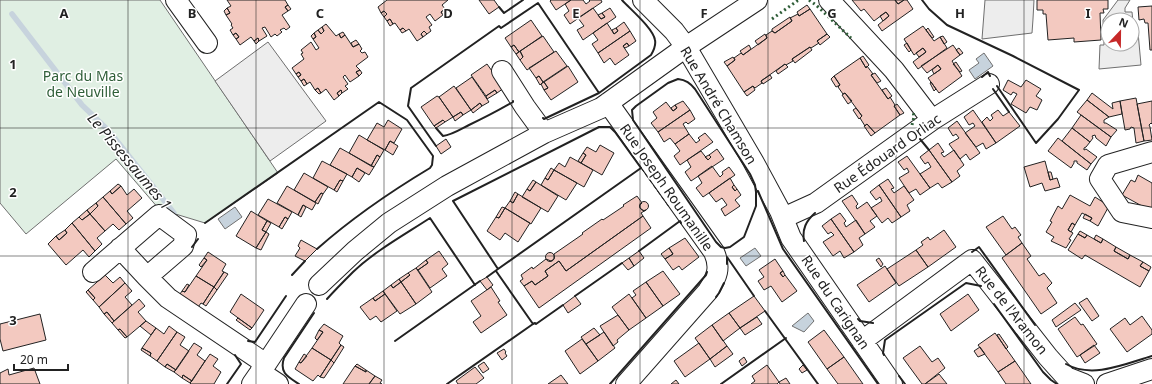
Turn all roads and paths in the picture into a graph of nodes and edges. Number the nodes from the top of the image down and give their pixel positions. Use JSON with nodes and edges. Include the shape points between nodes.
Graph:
{"nodes":[{"id":1,"x":176,"y":0,"type":"edge"},
{"id":2,"x":643,"y":0,"type":"edge"},
{"id":3,"x":757,"y":0,"type":"edge"},
{"id":4,"x":829,"y":0,"type":"edge"},
{"id":5,"x":207,"y":43,"type":"dead end"},
{"id":6,"x":686,"y":47,"type":"junction"},
{"id":7,"x":502,"y":71,"type":"dead end"},
{"id":8,"x":989,"y":84,"type":"dead end"},
{"id":9,"x":608,"y":103,"type":"junction"},
{"id":10,"x":932,"y":120,"type":"junction"},
{"id":11,"x":544,"y":132,"type":"junction"},
{"id":12,"x":1152,"y":152,"type":"edge"},
{"id":13,"x":783,"y":218,"type":"junction"},
{"id":14,"x":1152,"y":218,"type":"edge"},
{"id":15,"x":120,"y":248,"type":"junction"},
{"id":16,"x":93,"y":272,"type":"dead end"},
{"id":17,"x":147,"y":277,"type":"junction"},
{"id":18,"x":319,"y":286,"type":"dead end"},
{"id":19,"x":306,"y":304,"type":"dead end"},
{"id":20,"x":862,"y":341,"type":"junction"},
{"id":21,"x":1152,"y":369,"type":"edge"},
{"id":22,"x":259,"y":373,"type":"edge"},
{"id":23,"x":278,"y":384,"type":"edge"},
{"id":24,"x":626,"y":384,"type":"edge"},
{"id":25,"x":892,"y":384,"type":"edge"},
{"id":26,"x":1084,"y":384,"type":"edge"},
{"id":27,"x":1107,"y":384,"type":"edge"}],
"edges":[{"from":1,"to":5,"type":"street"},
{"from":2,"to":6,"type":"street","name":"Rue André Chamson"},
{"from":3,"to":6,"type":"street"},
{"from":4,"to":10,"type":"street","via":[[894,70]]},
{"from":6,"to":9,"type":"street"},
{"from":6,"to":13,"type":"street","name":"Rue André Chamson","via":[[753,161]]},
{"from":7,"to":11,"type":"street"},
{"from":8,"to":10,"type":"street","name":"Rue Édouard Orliac"},
{"from":9,"to":11,"type":"street"},
{"from":9,"to":24,"type":"street","name":"Rue Joseph Roumanille","via":[[714,252],[718,265],[714,281],[708,291]]},
{"from":10,"to":13,"type":"street","name":"Rue Édouard Orliac","via":[[816,203]]},
{"from":11,"to":18,"type":"street","via":[[447,186],[389,223],[355,250]]},
{"from":12,"to":14,"type":"street","via":[[1108,165],[1100,179],[1118,220]]},
{"from":13,"to":20,"type":"street","name":"Rue du Carignan","via":[[791,238]]},
{"from":15,"to":16,"type":"street"},
{"from":15,"to":17,"type":"street"},
{"from":15,"to":17,"type":"street","via":[[159,215],[186,235],[183,246]]},
{"from":17,"to":22,"type":"street","via":[[168,298]]},
{"from":19,"to":22,"type":"street"},
{"from":20,"to":25,"type":"street","name":"Rue du Carignan"},
{"from":20,"to":26,"type":"street","name":"Rue de l'Aramon","via":[[972,260],[1066,377]]},
{"from":21,"to":27,"type":"street"},
{"from":22,"to":23,"type":"street"}]}
